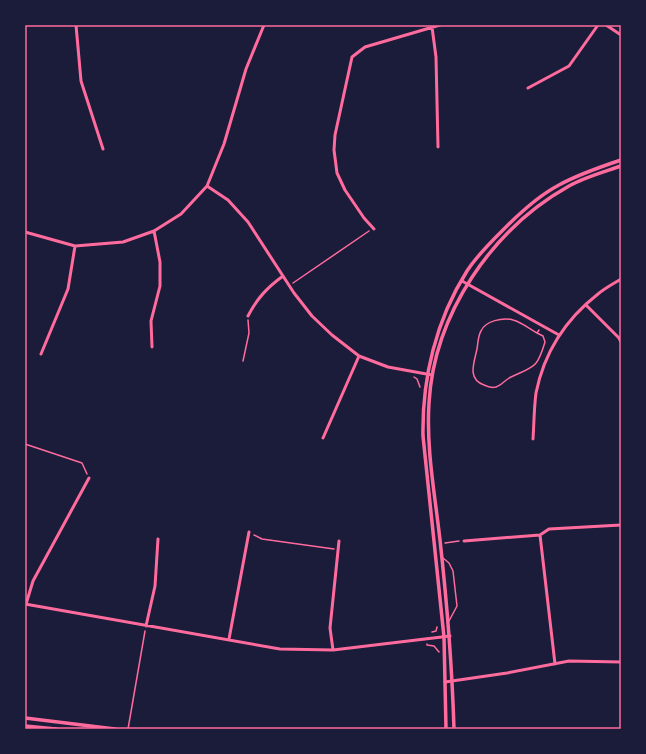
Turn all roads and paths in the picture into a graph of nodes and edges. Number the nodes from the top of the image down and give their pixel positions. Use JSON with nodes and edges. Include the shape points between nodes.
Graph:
{"nodes":[{"id":1,"x":76,"y":25,"type":"edge"},
{"id":2,"x":264,"y":25,"type":"edge"},
{"id":3,"x":440,"y":25,"type":"edge"},
{"id":4,"x":598,"y":25,"type":"edge"},
{"id":5,"x":606,"y":25,"type":"edge"},
{"id":6,"x":432,"y":27,"type":"junction"},
{"id":7,"x":621,"y":34,"type":"edge"},
{"id":8,"x":528,"y":88,"type":"dead end"},
{"id":9,"x":438,"y":147,"type":"dead end"},
{"id":10,"x":103,"y":149,"type":"dead end"},
{"id":11,"x":621,"y":160,"type":"edge"},
{"id":12,"x":621,"y":166,"type":"edge"},
{"id":13,"x":207,"y":186,"type":"junction"},
{"id":14,"x":374,"y":229,"type":"joint"},
{"id":15,"x":154,"y":231,"type":"junction"},
{"id":16,"x":25,"y":232,"type":"edge"},
{"id":17,"x":75,"y":246,"type":"junction"},
{"id":18,"x":283,"y":276,"type":"junction"},
{"id":19,"x":621,"y":279,"type":"edge"},
{"id":20,"x":462,"y":281,"type":"junction"},
{"id":21,"x":467,"y":284,"type":"junction"},
{"id":22,"x":289,"y":285,"type":"junction"},
{"id":23,"x":586,"y":305,"type":"junction"},
{"id":24,"x":248,"y":316,"type":"joint"},
{"id":25,"x":543,"y":326,"type":"junction"},
{"id":26,"x":537,"y":333,"type":"junction"},
{"id":27,"x":559,"y":335,"type":"junction"},
{"id":28,"x":621,"y":342,"type":"edge"},
{"id":29,"x":152,"y":346,"type":"dead end"},
{"id":30,"x":41,"y":354,"type":"dead end"},
{"id":31,"x":358,"y":356,"type":"junction"},
{"id":32,"x":243,"y":361,"type":"dead end"},
{"id":33,"x":427,"y":374,"type":"junction"},
{"id":34,"x":432,"y":375,"type":"junction"},
{"id":35,"x":323,"y":438,"type":"dead end"},
{"id":36,"x":533,"y":439,"type":"dead end"},
{"id":37,"x":25,"y":444,"type":"edge"},
{"id":38,"x":89,"y":478,"type":"joint"},
{"id":39,"x":621,"y":525,"type":"edge"},
{"id":40,"x":249,"y":532,"type":"joint"},
{"id":41,"x":540,"y":535,"type":"junction"},
{"id":42,"x":158,"y":539,"type":"dead end"},
{"id":43,"x":339,"y":541,"type":"dead end"},
{"id":44,"x":464,"y":541,"type":"joint"},
{"id":45,"x":338,"y":549,"type":"junction"},
{"id":46,"x":441,"y":550,"type":"junction"},
{"id":47,"x":442,"y":557,"type":"junction"},
{"id":48,"x":26,"y":604,"type":"edge"},
{"id":49,"x":449,"y":622,"type":"junction"},
{"id":50,"x":146,"y":626,"type":"junction"},
{"id":51,"x":450,"y":636,"type":"junction"},
{"id":52,"x":444,"y":637,"type":"junction"},
{"id":53,"x":229,"y":639,"type":"junction"},
{"id":54,"x":333,"y":650,"type":"junction"},
{"id":55,"x":621,"y":662,"type":"edge"},
{"id":56,"x":555,"y":664,"type":"junction"},
{"id":57,"x":453,"y":681,"type":"junction"},
{"id":58,"x":445,"y":682,"type":"junction"},
{"id":59,"x":25,"y":718,"type":"edge"},
{"id":60,"x":25,"y":726,"type":"edge"},
{"id":61,"x":56,"y":729,"type":"edge"},
{"id":62,"x":115,"y":729,"type":"edge"},
{"id":63,"x":128,"y":729,"type":"edge"},
{"id":64,"x":446,"y":729,"type":"edge"},
{"id":65,"x":454,"y":729,"type":"edge"}],
"edges":[{"from":1,"to":10,"type":"street","via":[[82,81]]},
{"from":2,"to":13,"type":"street","via":[[246,69],[224,144]]},
{"from":3,"to":6,"type":"street"},
{"from":4,"to":8,"type":"street","via":[[569,66]]},
{"from":5,"to":7,"type":"street"},
{"from":6,"to":9,"type":"street","via":[[436,57]]},
{"from":6,"to":14,"type":"street","via":[[365,46],[352,57],[334,150],[337,173],[345,190]]},
{"from":11,"to":20,"type":"street","via":[[574,177],[532,202],[490,243]]},
{"from":12,"to":21,"type":"street","via":[[570,185],[524,217],[495,246]]},
{"from":13,"to":15,"type":"street","via":[[182,214]]},
{"from":13,"to":18,"type":"street","via":[[228,200],[248,222]]},
{"from":14,"to":22,"type":"path"},
{"from":15,"to":17,"type":"street","via":[[123,242]]},
{"from":15,"to":29,"type":"street","via":[[160,262],[160,286],[151,321]]},
{"from":16,"to":17,"type":"street"},
{"from":17,"to":30,"type":"street","via":[[68,289]]},
{"from":18,"to":22,"type":"street"},
{"from":18,"to":24,"type":"street","via":[[262,294]]},
{"from":19,"to":23,"type":"street"},
{"from":20,"to":21,"type":"street"},
{"from":20,"to":33,"type":"street","via":[[447,309]]},
{"from":21,"to":25,"type":"street"},
{"from":21,"to":34,"type":"street","via":[[446,328]]},
{"from":22,"to":31,"type":"street","via":[[312,316]]},
{"from":23,"to":27,"type":"street","via":[[574,315]]},
{"from":23,"to":28,"type":"street"},
{"from":24,"to":32,"type":"path","via":[[249,333]]},
{"from":25,"to":26,"type":"path"},
{"from":25,"to":27,"type":"street"},
{"from":26,"to":26,"type":"path","via":[[513,320],[495,320],[485,326],[481,331],[472,369],[477,382],[488,387],[497,387],[509,378],[533,367],[545,342],[543,336]]},
{"from":27,"to":36,"type":"street","via":[[541,374],[536,394]]},
{"from":31,"to":33,"type":"street","via":[[388,367]]},
{"from":31,"to":35,"type":"street"},
{"from":33,"to":34,"type":"street"},
{"from":33,"to":52,"type":"street","via":[[423,403],[423,436]]},
{"from":34,"to":46,"type":"street","via":[[429,443]]},
{"from":37,"to":38,"type":"path","via":[[82,463]]},
{"from":38,"to":48,"type":"street","via":[[33,581]]},
{"from":39,"to":41,"type":"street","via":[[549,529]]},
{"from":40,"to":45,"type":"path","via":[[262,540]]},
{"from":40,"to":53,"type":"street"},
{"from":41,"to":44,"type":"street"},
{"from":41,"to":56,"type":"street"},
{"from":42,"to":50,"type":"street","via":[[155,586]]},
{"from":43,"to":45,"type":"street"},
{"from":44,"to":46,"type":"path","via":[[445,543]]},
{"from":45,"to":54,"type":"street","via":[[330,628]]},
{"from":46,"to":47,"type":"street"},
{"from":47,"to":49,"type":"street"},
{"from":47,"to":49,"type":"lane","via":[[453,571],[457,606]]},
{"from":48,"to":50,"type":"street"},
{"from":49,"to":51,"type":"street"},
{"from":50,"to":53,"type":"street"},
{"from":50,"to":63,"type":"path"},
{"from":51,"to":52,"type":"street"},
{"from":51,"to":57,"type":"street"},
{"from":52,"to":54,"type":"street"},
{"from":52,"to":58,"type":"street"},
{"from":53,"to":54,"type":"street","via":[[280,649]]},
{"from":55,"to":56,"type":"street","via":[[569,661]]},
{"from":56,"to":57,"type":"street"},
{"from":57,"to":58,"type":"street"},
{"from":57,"to":65,"type":"street"},
{"from":58,"to":64,"type":"street"},
{"from":59,"to":62,"type":"street"},
{"from":60,"to":61,"type":"street"}]}
